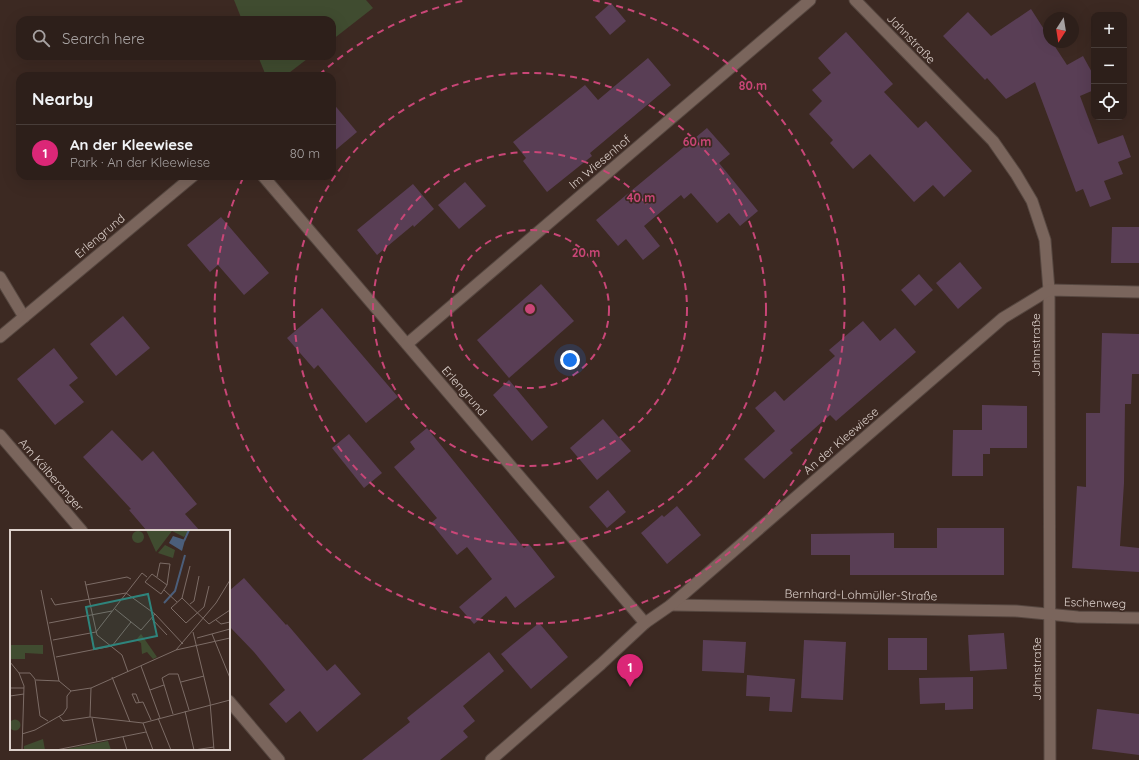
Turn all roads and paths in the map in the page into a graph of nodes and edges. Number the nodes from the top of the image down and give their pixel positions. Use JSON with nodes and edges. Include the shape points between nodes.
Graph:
{"nodes":[{"id":1,"x":810,"y":0,"type":"edge"},
{"id":2,"x":855,"y":0,"type":"edge"},
{"id":3,"x":188,"y":180,"type":"edge"},
{"id":4,"x":266,"y":180,"type":"edge"},
{"id":5,"x":0,"y":277,"type":"edge"},
{"id":6,"x":1049,"y":290,"type":"junction"},
{"id":7,"x":1139,"y":292,"type":"edge"},
{"id":8,"x":24,"y":317,"type":"junction"},
{"id":9,"x":0,"y":337,"type":"edge"},
{"id":10,"x":407,"y":344,"type":"junction"},
{"id":11,"x":0,"y":435,"type":"edge"},
{"id":12,"x":81,"y":530,"type":"edge"},
{"id":13,"x":671,"y":605,"type":"junction"},
{"id":14,"x":1050,"y":614,"type":"junction"},
{"id":15,"x":1139,"y":618,"type":"edge"},
{"id":16,"x":645,"y":623,"type":"junction"},
{"id":17,"x":230,"y":702,"type":"edge"},
{"id":18,"x":279,"y":760,"type":"edge"},
{"id":19,"x":491,"y":760,"type":"edge"},
{"id":20,"x":1050,"y":760,"type":"edge"}],
"edges":[{"from":1,"to":10,"type":"street","name":"Im Wiesenhof"},
{"from":2,"to":6,"type":"street","name":"Jahnstraße","via":[[993,142],[1016,174],[1032,201],[1046,240]]},
{"from":3,"to":8,"type":"street","name":"Erlengrund"},
{"from":4,"to":10,"type":"street","name":"Erlengrund"},
{"from":5,"to":8,"type":"street"},
{"from":6,"to":7,"type":"street"},
{"from":6,"to":13,"type":"street","name":"An der Kleewiese","via":[[1003,318]]},
{"from":6,"to":14,"type":"street","name":"Jahnstraße"},
{"from":8,"to":9,"type":"street","name":"Erlengrund"},
{"from":10,"to":16,"type":"street","name":"Erlengrund"},
{"from":11,"to":12,"type":"street","name":"Am Kälberanger"},
{"from":13,"to":14,"type":"street","name":"Bernhard-Lohmüller-Straße","via":[[1016,611]]},
{"from":13,"to":16,"type":"street","name":"An der Kleewiese"},
{"from":14,"to":15,"type":"street","name":"Eschenweg"},
{"from":14,"to":20,"type":"street","name":"Jahnstraße"},
{"from":16,"to":19,"type":"street","name":"An der Kleewiese"},
{"from":17,"to":18,"type":"street"}]}
